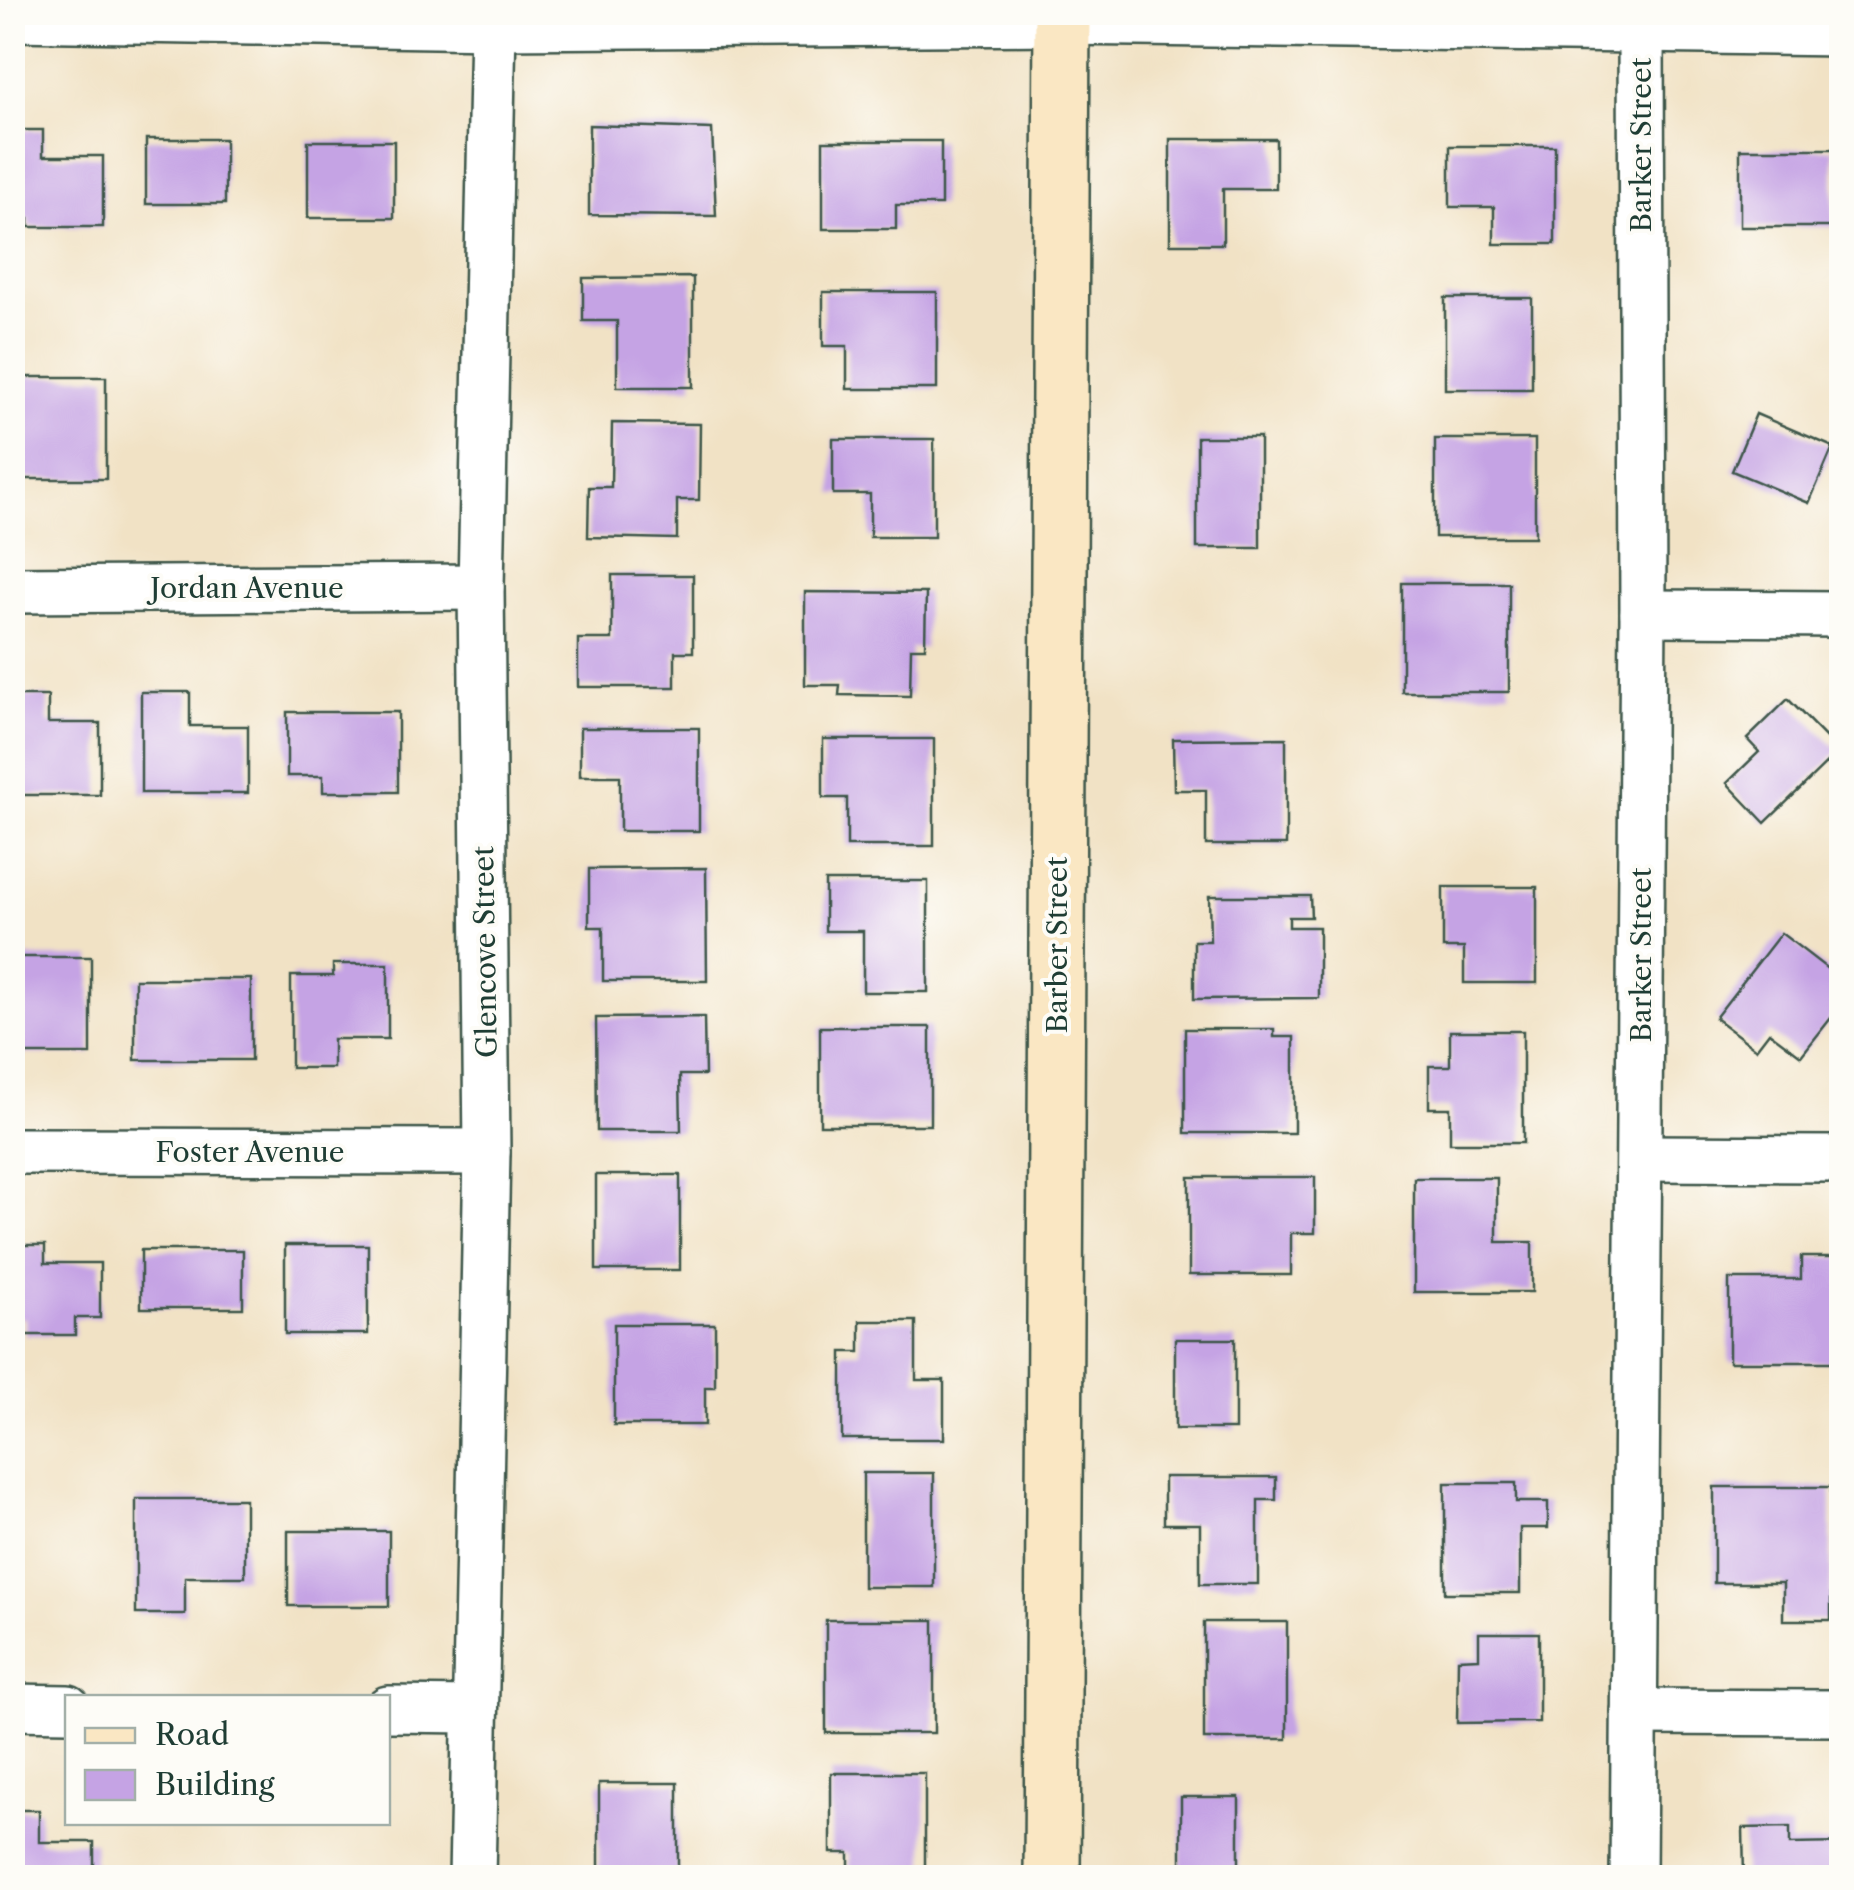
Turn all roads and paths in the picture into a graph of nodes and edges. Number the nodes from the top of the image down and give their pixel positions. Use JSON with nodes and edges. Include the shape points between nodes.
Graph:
{"nodes":[{"id":1,"x":1062,"y":17,"type":"edge"},
{"id":2,"x":12,"y":18,"type":"edge"},
{"id":3,"x":493,"y":26,"type":"junction"},
{"id":4,"x":1842,"y":33,"type":"edge"},
{"id":5,"x":1641,"y":34,"type":"junction"},
{"id":6,"x":481,"y":587,"type":"junction"},
{"id":7,"x":12,"y":590,"type":"edge"},
{"id":8,"x":1643,"y":613,"type":"junction"},
{"id":9,"x":1842,"y":614,"type":"edge"},
{"id":10,"x":12,"y":1151,"type":"edge"},
{"id":11,"x":487,"y":1152,"type":"junction"},
{"id":12,"x":1640,"y":1158,"type":"junction"},
{"id":13,"x":1842,"y":1159,"type":"edge"},
{"id":14,"x":12,"y":1707,"type":"edge"},
{"id":15,"x":65,"y":1708,"type":"edge"},
{"id":16,"x":390,"y":1709,"type":"edge"},
{"id":17,"x":473,"y":1710,"type":"junction"},
{"id":18,"x":1634,"y":1712,"type":"junction"},
{"id":19,"x":1842,"y":1713,"type":"edge"},
{"id":20,"x":472,"y":1878,"type":"edge"},
{"id":21,"x":1052,"y":1878,"type":"edge"},
{"id":22,"x":1632,"y":1878,"type":"edge"}],
"edges":[{"from":1,"to":3,"type":"street"},
{"from":1,"to":5,"type":"street"},
{"from":1,"to":21,"type":"street","name":"Barber Street"},
{"from":2,"to":3,"type":"street"},
{"from":3,"to":6,"type":"street","name":"Glencove Street"},
{"from":4,"to":5,"type":"street"},
{"from":5,"to":8,"type":"street","name":"Barker Street"},
{"from":6,"to":7,"type":"street","name":"Jordan Avenue"},
{"from":6,"to":11,"type":"street","name":"Glencove Street"},
{"from":8,"to":9,"type":"street"},
{"from":8,"to":12,"type":"street","name":"Barker Street"},
{"from":10,"to":11,"type":"street","name":"Foster Avenue"},
{"from":11,"to":17,"type":"street","name":"Glencove Street"},
{"from":12,"to":13,"type":"street"},
{"from":12,"to":18,"type":"street","name":"Barker Street"},
{"from":14,"to":15,"type":"street"},
{"from":16,"to":17,"type":"street"},
{"from":17,"to":20,"type":"street","name":"Glencove Street"},
{"from":18,"to":19,"type":"street"},
{"from":18,"to":22,"type":"street","name":"Barker Street"}]}
